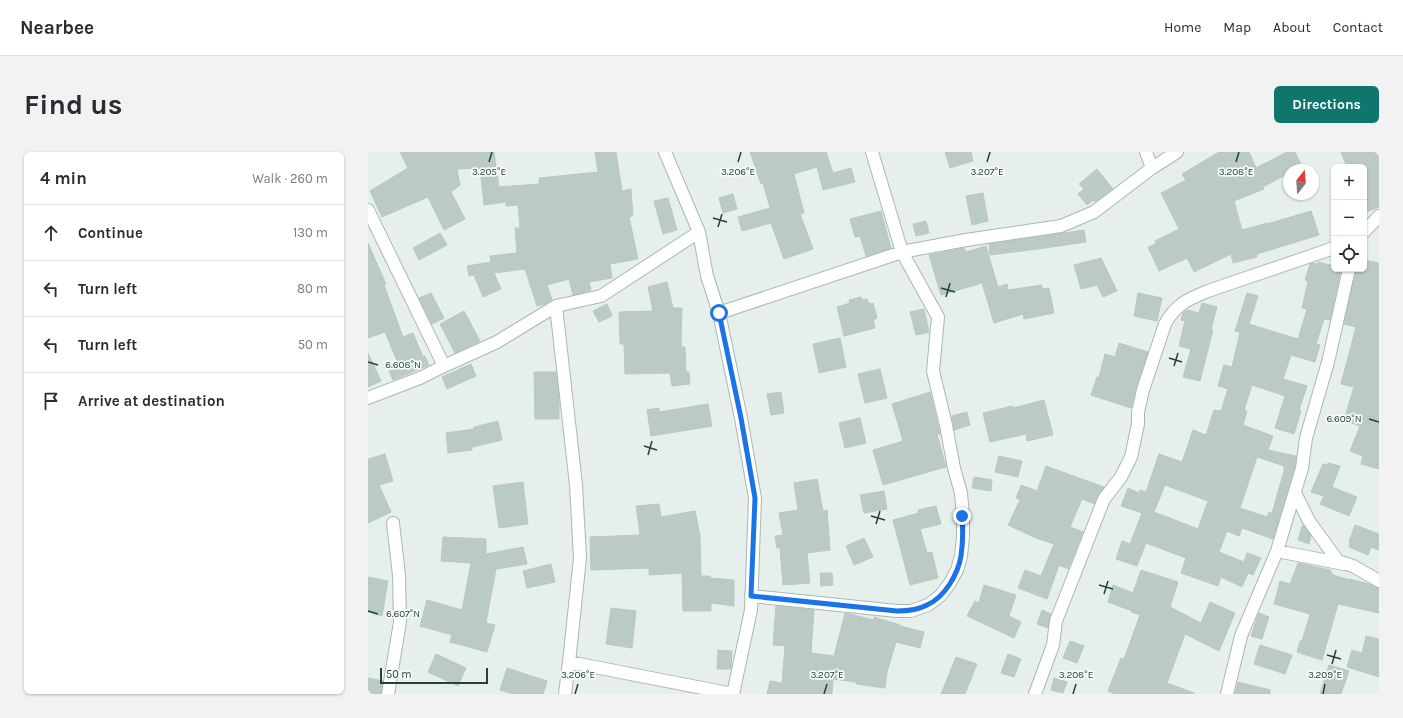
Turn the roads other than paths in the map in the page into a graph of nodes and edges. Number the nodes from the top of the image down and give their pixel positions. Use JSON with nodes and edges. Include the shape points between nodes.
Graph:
{"nodes":[{"id":1,"x":666,"y":152,"type":"edge"},
{"id":2,"x":872,"y":152,"type":"edge"},
{"id":3,"x":1146,"y":152,"type":"edge"},
{"id":4,"x":1177,"y":152,"type":"edge"},
{"id":5,"x":1152,"y":168,"type":"junction"},
{"id":6,"x":368,"y":210,"type":"edge"},
{"id":7,"x":1379,"y":216,"type":"edge"},
{"id":8,"x":1367,"y":229,"type":"edge"},
{"id":9,"x":699,"y":232,"type":"junction"},
{"id":10,"x":1331,"y":249,"type":"edge"},
{"id":11,"x":902,"y":252,"type":"junction"},
{"id":12,"x":1348,"y":272,"type":"edge"},
{"id":13,"x":556,"y":306,"type":"junction"},
{"id":14,"x":719,"y":313,"type":"junction"},
{"id":15,"x":444,"y":366,"type":"junction"},
{"id":16,"x":368,"y":398,"type":"edge"},
{"id":17,"x":1295,"y":493,"type":"junction"},
{"id":18,"x":393,"y":523,"type":"dead end"},
{"id":19,"x":1277,"y":551,"type":"junction"},
{"id":20,"x":1353,"y":566,"type":"junction"},
{"id":21,"x":1379,"y":581,"type":"edge"},
{"id":22,"x":751,"y":596,"type":"junction"},
{"id":23,"x":569,"y":662,"type":"junction"},
{"id":24,"x":388,"y":694,"type":"edge"},
{"id":25,"x":565,"y":694,"type":"edge"},
{"id":26,"x":733,"y":694,"type":"edge"},
{"id":27,"x":1035,"y":694,"type":"edge"},
{"id":28,"x":1227,"y":694,"type":"edge"}],
"edges":[{"from":1,"to":9,"type":"street"},
{"from":2,"to":11,"type":"street"},
{"from":3,"to":5,"type":"street"},
{"from":4,"to":5,"type":"street"},
{"from":5,"to":11,"type":"street","via":[[1094,212],[1061,226]]},
{"from":6,"to":15,"type":"street"},
{"from":7,"to":8,"type":"street"},
{"from":9,"to":13,"type":"street","via":[[601,296]]},
{"from":9,"to":14,"type":"street","via":[[707,276]]},
{"from":10,"to":27,"type":"street","via":[[1190,298],[1170,315],[1143,390],[1131,457],[1104,498],[1056,621],[1053,645]]},
{"from":11,"to":14,"type":"street"},
{"from":11,"to":22,"type":"street","via":[[938,317],[933,371],[961,493],[963,537],[957,570],[940,596],[928,605],[911,610],[897,611]]},
{"from":12,"to":17,"type":"street","via":[[1328,362],[1306,438]]},
{"from":13,"to":15,"type":"street","via":[[497,342]]},
{"from":13,"to":23,"type":"street","via":[[576,485],[580,558]]},
{"from":14,"to":22,"type":"street","via":[[755,498]]},
{"from":15,"to":16,"type":"street"},
{"from":17,"to":19,"type":"street"},
{"from":17,"to":20,"type":"street","via":[[1309,520],[1338,561]]},
{"from":18,"to":24,"type":"street","via":[[400,575],[400,622]]},
{"from":19,"to":20,"type":"street"},
{"from":19,"to":28,"type":"street","via":[[1241,636]]},
{"from":20,"to":21,"type":"street"},
{"from":22,"to":26,"type":"street","via":[[751,610]]},
{"from":23,"to":25,"type":"street"},
{"from":23,"to":26,"type":"street"}]}
